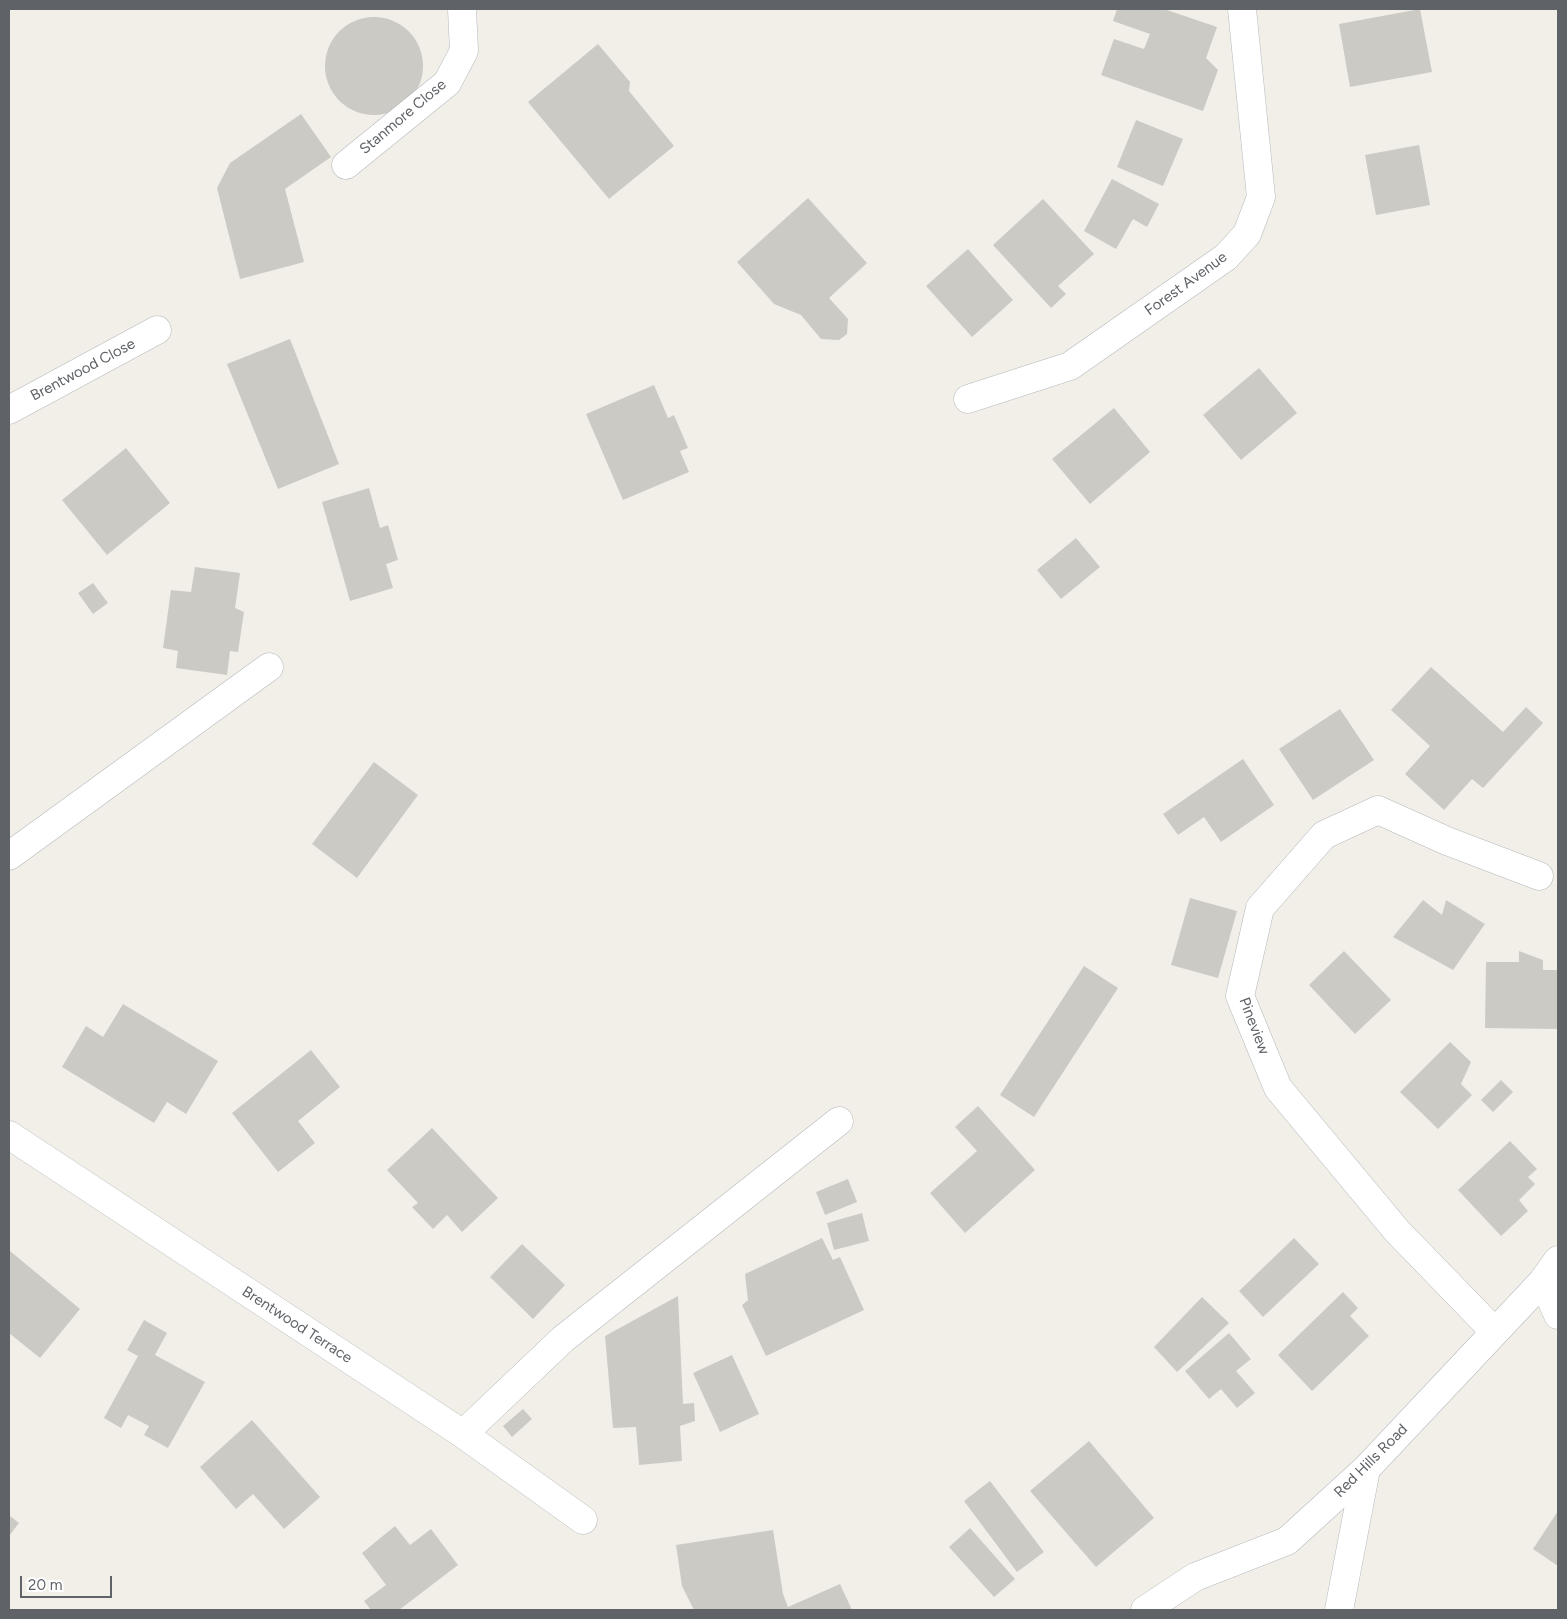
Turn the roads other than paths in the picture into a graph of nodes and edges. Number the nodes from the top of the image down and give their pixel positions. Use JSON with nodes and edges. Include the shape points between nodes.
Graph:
{"nodes":[{"id":1,"x":462,"y":9,"type":"edge"},
{"id":2,"x":1242,"y":9,"type":"edge"},
{"id":3,"x":346,"y":165,"type":"dead end"},
{"id":4,"x":157,"y":330,"type":"dead end"},
{"id":5,"x":968,"y":399,"type":"dead end"},
{"id":6,"x":9,"y":410,"type":"edge"},
{"id":7,"x":269,"y":667,"type":"dead end"},
{"id":8,"x":9,"y":856,"type":"edge"},
{"id":9,"x":1538,"y":876,"type":"dead end"},
{"id":10,"x":839,"y":1121,"type":"dead end"},
{"id":11,"x":9,"y":1135,"type":"edge"},
{"id":12,"x":1550,"y":1271,"type":"edge"},
{"id":13,"x":1558,"y":1315,"type":"edge"},
{"id":14,"x":1494,"y":1331,"type":"junction"},
{"id":15,"x":463,"y":1434,"type":"junction"},
{"id":16,"x":1366,"y":1469,"type":"junction"},
{"id":17,"x":582,"y":1520,"type":"dead end"},
{"id":18,"x":1145,"y":1610,"type":"edge"},
{"id":19,"x":1339,"y":1610,"type":"edge"}],
"edges":[{"from":1,"to":3,"type":"street","name":"Stanmore Close","via":[[464,51],[447,82]]},
{"from":2,"to":5,"type":"street","name":"Forest Avenue","via":[[1261,197],[1247,234],[1226,258],[1070,366]]},
{"from":4,"to":6,"type":"street","name":"Brentwood Close"},
{"from":7,"to":8,"type":"street"},
{"from":9,"to":14,"type":"street","name":"Pineview","via":[[1378,810],[1324,834],[1260,908],[1240,996],[1278,1088],[1396,1231]]},
{"from":10,"to":15,"type":"street","via":[[563,1339]]},
{"from":11,"to":15,"type":"street","name":"Brentwood Terrace"},
{"from":12,"to":13,"type":"street"},
{"from":12,"to":14,"type":"street","name":"Red Hills Road"},
{"from":14,"to":16,"type":"street","name":"Red Hills Road"},
{"from":15,"to":17,"type":"street","name":"Brentwood Terrace"},
{"from":16,"to":18,"type":"street","name":"Red Hills Road","via":[[1287,1541],[1195,1577]]},
{"from":16,"to":19,"type":"street"}]}
